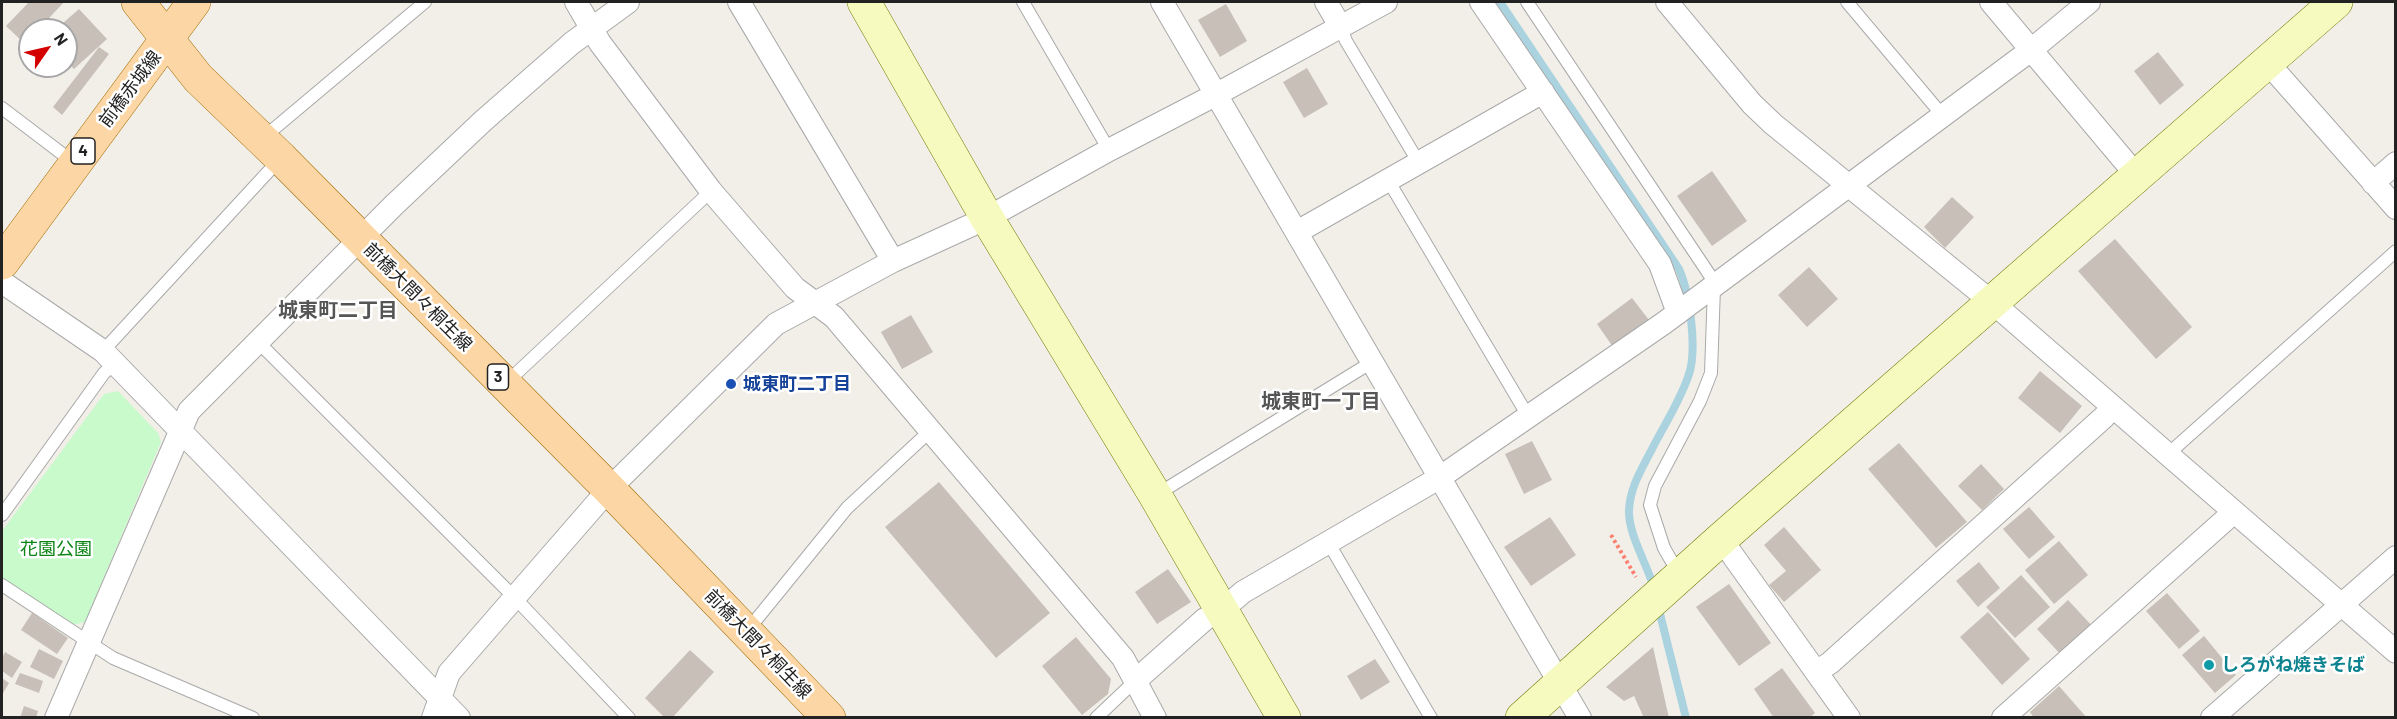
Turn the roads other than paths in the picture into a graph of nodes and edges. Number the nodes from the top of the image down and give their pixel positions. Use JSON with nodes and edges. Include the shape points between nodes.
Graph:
{"nodes":[{"id":1,"x":138,"y":2,"type":"edge"},
{"id":2,"x":194,"y":2,"type":"edge"},
{"id":3,"x":425,"y":2,"type":"edge"},
{"id":4,"x":576,"y":2,"type":"edge"},
{"id":5,"x":628,"y":2,"type":"edge"},
{"id":6,"x":739,"y":2,"type":"edge"},
{"id":7,"x":864,"y":2,"type":"edge"},
{"id":8,"x":1023,"y":2,"type":"edge"},
{"id":9,"x":1162,"y":2,"type":"edge"},
{"id":10,"x":1326,"y":2,"type":"edge"},
{"id":11,"x":1386,"y":2,"type":"edge"},
{"id":12,"x":1481,"y":2,"type":"edge"},
{"id":13,"x":1527,"y":2,"type":"edge"},
{"id":14,"x":1667,"y":2,"type":"edge"},
{"id":15,"x":1847,"y":2,"type":"edge"},
{"id":16,"x":1991,"y":2,"type":"edge"},
{"id":17,"x":2089,"y":2,"type":"edge"},
{"id":18,"x":2336,"y":2,"type":"edge"},
{"id":19,"x":1340,"y":26,"type":"junction"},
{"id":20,"x":591,"y":28,"type":"junction"},
{"id":21,"x":166,"y":39,"type":"junction"},
{"id":22,"x":2031,"y":50,"type":"junction"},
{"id":23,"x":2267,"y":62,"type":"junction"},
{"id":24,"x":1543,"y":92,"type":"junction"},
{"id":25,"x":1217,"y":94,"type":"junction"},
{"id":26,"x":2,"y":108,"type":"edge"},
{"id":27,"x":1943,"y":116,"type":"junction"},
{"id":28,"x":271,"y":149,"type":"junction"},
{"id":29,"x":1109,"y":150,"type":"junction"},
{"id":30,"x":74,"y":163,"type":"junction"},
{"id":31,"x":1419,"y":163,"type":"junction"},
{"id":32,"x":2396,"y":163,"type":"edge"},
{"id":33,"x":2137,"y":176,"type":"junction"},
{"id":34,"x":1388,"y":180,"type":"junction"},
{"id":35,"x":2373,"y":183,"type":"junction"},
{"id":36,"x":1849,"y":186,"type":"junction"},
{"id":37,"x":711,"y":191,"type":"junction"},
{"id":38,"x":2396,"y":208,"type":"edge"},
{"id":39,"x":987,"y":218,"type":"junction"},
{"id":40,"x":1297,"y":231,"type":"junction"},
{"id":41,"x":362,"y":239,"type":"junction"},
{"id":42,"x":2396,"y":251,"type":"edge"},
{"id":43,"x":893,"y":261,"type":"junction"},
{"id":44,"x":2,"y":263,"type":"edge"},
{"id":45,"x":2,"y":282,"type":"edge"},
{"id":46,"x":1709,"y":290,"type":"junction"},
{"id":47,"x":816,"y":302,"type":"junction"},
{"id":48,"x":1993,"y":303,"type":"junction"},
{"id":49,"x":1679,"y":312,"type":"junction"},
{"id":50,"x":258,"y":342,"type":"junction"},
{"id":51,"x":109,"y":357,"type":"junction"},
{"id":52,"x":1372,"y":362,"type":"junction"},
{"id":53,"x":505,"y":384,"type":"junction"},
{"id":54,"x":2112,"y":407,"type":"junction"},
{"id":55,"x":1528,"y":417,"type":"junction"},
{"id":56,"x":180,"y":428,"type":"junction"},
{"id":57,"x":930,"y":430,"type":"junction"},
{"id":58,"x":2167,"y":455,"type":"junction"},
{"id":59,"x":1438,"y":478,"type":"junction"},
{"id":60,"x":609,"y":489,"type":"junction"},
{"id":61,"x":1155,"y":495,"type":"junction"},
{"id":62,"x":2234,"y":513,"type":"junction"},
{"id":63,"x":2,"y":515,"type":"edge"},
{"id":64,"x":1721,"y":539,"type":"junction"},
{"id":65,"x":1328,"y":542,"type":"junction"},
{"id":66,"x":2396,"y":557,"type":"edge"},
{"id":67,"x":2,"y":585,"type":"edge"},
{"id":68,"x":1659,"y":587,"type":"junction"},
{"id":69,"x":515,"y":598,"type":"junction"},
{"id":70,"x":2341,"y":605,"type":"junction"},
{"id":71,"x":1221,"y":611,"type":"junction"},
{"id":72,"x":747,"y":631,"type":"junction"},
{"id":73,"x":89,"y":644,"type":"junction"},
{"id":74,"x":2396,"y":652,"type":"edge"},
{"id":75,"x":1816,"y":672,"type":"junction"},
{"id":76,"x":1135,"y":681,"type":"junction"},
{"id":77,"x":1560,"y":683,"type":"junction"},
{"id":78,"x":436,"y":708,"type":"edge"},
{"id":79,"x":818,"y":714,"type":"edge"},
{"id":80,"x":56,"y":717,"type":"edge"},
{"id":81,"x":253,"y":717,"type":"edge"},
{"id":82,"x":459,"y":717,"type":"edge"},
{"id":83,"x":629,"y":717,"type":"edge"},
{"id":84,"x":1096,"y":717,"type":"edge"},
{"id":85,"x":1155,"y":717,"type":"edge"},
{"id":86,"x":1284,"y":717,"type":"edge"},
{"id":87,"x":1431,"y":717,"type":"edge"},
{"id":88,"x":1522,"y":717,"type":"edge"},
{"id":89,"x":1580,"y":717,"type":"edge"},
{"id":90,"x":1849,"y":717,"type":"edge"},
{"id":91,"x":2003,"y":717,"type":"edge"},
{"id":92,"x":2212,"y":717,"type":"edge"}],
"edges":[{"from":1,"to":21,"type":"main road","name":"前橋大間々桐生線","number":"3"},
{"from":2,"to":21,"type":"main road","name":"前橋赤城線","number":"4"},
{"from":3,"to":28,"type":"lane"},
{"from":4,"to":20,"type":"street"},
{"from":5,"to":20,"type":"street"},
{"from":6,"to":43,"type":"street"},
{"from":7,"to":39,"type":"street"},
{"from":8,"to":29,"type":"lane"},
{"from":9,"to":25,"type":"street"},
{"from":10,"to":19,"type":"street"},
{"from":11,"to":19,"type":"street"},
{"from":12,"to":24,"type":"street"},
{"from":13,"to":46,"type":"lane","via":[[1706,266]]},
{"from":14,"to":36,"type":"street","via":[[1752,105]]},
{"from":15,"to":27,"type":"lane"},
{"from":16,"to":22,"type":"street"},
{"from":17,"to":22,"type":"street"},
{"from":18,"to":23,"type":"street"},
{"from":19,"to":25,"type":"street"},
{"from":19,"to":31,"type":"lane"},
{"from":20,"to":37,"type":"street"},
{"from":20,"to":41,"type":"street","via":[[483,121]]},
{"from":21,"to":28,"type":"main road","name":"前橋大間々桐生線","number":"3","via":[[198,78]]},
{"from":21,"to":30,"type":"main road","name":"前橋赤城線","number":"4"},
{"from":22,"to":27,"type":"street"},
{"from":22,"to":33,"type":"street"},
{"from":23,"to":33,"type":"street"},
{"from":23,"to":35,"type":"street"},
{"from":24,"to":31,"type":"street"},
{"from":24,"to":49,"type":"street","via":[[1660,264]]},
{"from":25,"to":29,"type":"street"},
{"from":25,"to":40,"type":"street"},
{"from":26,"to":30,"type":"lane"},
{"from":27,"to":36,"type":"street"},
{"from":28,"to":41,"type":"main road","name":"前橋大間々桐生線","number":"3"},
{"from":28,"to":51,"type":"lane"},
{"from":29,"to":39,"type":"street"},
{"from":30,"to":44,"type":"main road","name":"前橋赤城線","number":"4"},
{"from":31,"to":34,"type":"street"},
{"from":32,"to":35,"type":"street"},
{"from":33,"to":48,"type":"street"},
{"from":34,"to":40,"type":"street"},
{"from":34,"to":55,"type":"lane"},
{"from":35,"to":38,"type":"street"},
{"from":36,"to":46,"type":"street"},
{"from":36,"to":48,"type":"street"},
{"from":37,"to":47,"type":"street","via":[[795,288]]},
{"from":37,"to":53,"type":"lane"},
{"from":39,"to":43,"type":"street"},
{"from":39,"to":61,"type":"street"},
{"from":40,"to":52,"type":"street"},
{"from":41,"to":50,"type":"street"},
{"from":41,"to":53,"type":"main road","name":"前橋大間々桐生線","number":"3"},
{"from":42,"to":58,"type":"lane"},
{"from":43,"to":47,"type":"street"},
{"from":45,"to":51,"type":"street"},
{"from":46,"to":49,"type":"street"},
{"from":46,"to":68,"type":"lane","via":[[1711,373],[1655,486],[1650,505],[1664,548]]},
{"from":47,"to":57,"type":"street","via":[[834,317]]},
{"from":47,"to":60,"type":"street","via":[[776,324]]},
{"from":48,"to":54,"type":"street"},
{"from":48,"to":64,"type":"street"},
{"from":49,"to":55,"type":"street"},
{"from":50,"to":56,"type":"street","via":[[189,411]]},
{"from":50,"to":69,"type":"lane"},
{"from":51,"to":56,"type":"street"},
{"from":51,"to":63,"type":"lane","via":[[104,373]]},
{"from":52,"to":59,"type":"street"},
{"from":52,"to":61,"type":"lane"},
{"from":53,"to":60,"type":"main road","name":"前橋大間々桐生線","number":"3"},
{"from":54,"to":58,"type":"street"},
{"from":54,"to":75,"type":"street"},
{"from":55,"to":59,"type":"street"},
{"from":56,"to":73,"type":"street"},
{"from":56,"to":78,"type":"street"},
{"from":57,"to":72,"type":"lane","via":[[847,508]]},
{"from":57,"to":76,"type":"street","via":[[1123,658]]},
{"from":58,"to":62,"type":"street"},
{"from":59,"to":65,"type":"street"},
{"from":59,"to":77,"type":"street"},
{"from":60,"to":69,"type":"street"},
{"from":60,"to":72,"type":"main road","name":"前橋大間々桐生線","number":"3"},
{"from":61,"to":71,"type":"street"},
{"from":62,"to":70,"type":"street"},
{"from":62,"to":91,"type":"street"},
{"from":64,"to":68,"type":"street"},
{"from":64,"to":75,"type":"street"},
{"from":65,"to":71,"type":"street","via":[[1243,592]]},
{"from":65,"to":87,"type":"lane"},
{"from":66,"to":70,"type":"street"},
{"from":67,"to":73,"type":"lane"},
{"from":68,"to":77,"type":"street"},
{"from":69,"to":78,"type":"street","via":[[449,674]]},
{"from":69,"to":83,"type":"lane"},
{"from":70,"to":74,"type":"street"},
{"from":70,"to":92,"type":"street"},
{"from":71,"to":76,"type":"street","via":[[1205,619]]},
{"from":71,"to":86,"type":"street"},
{"from":72,"to":79,"type":"main road","name":"前橋大間々桐生線","number":"3"},
{"from":73,"to":80,"type":"street"},
{"from":73,"to":81,"type":"lane","via":[[113,658]]},
{"from":75,"to":90,"type":"street"},
{"from":76,"to":84,"type":"lane"},
{"from":76,"to":85,"type":"street"},
{"from":77,"to":88,"type":"street"},
{"from":77,"to":89,"type":"street"},
{"from":78,"to":82,"type":"street"}]}
